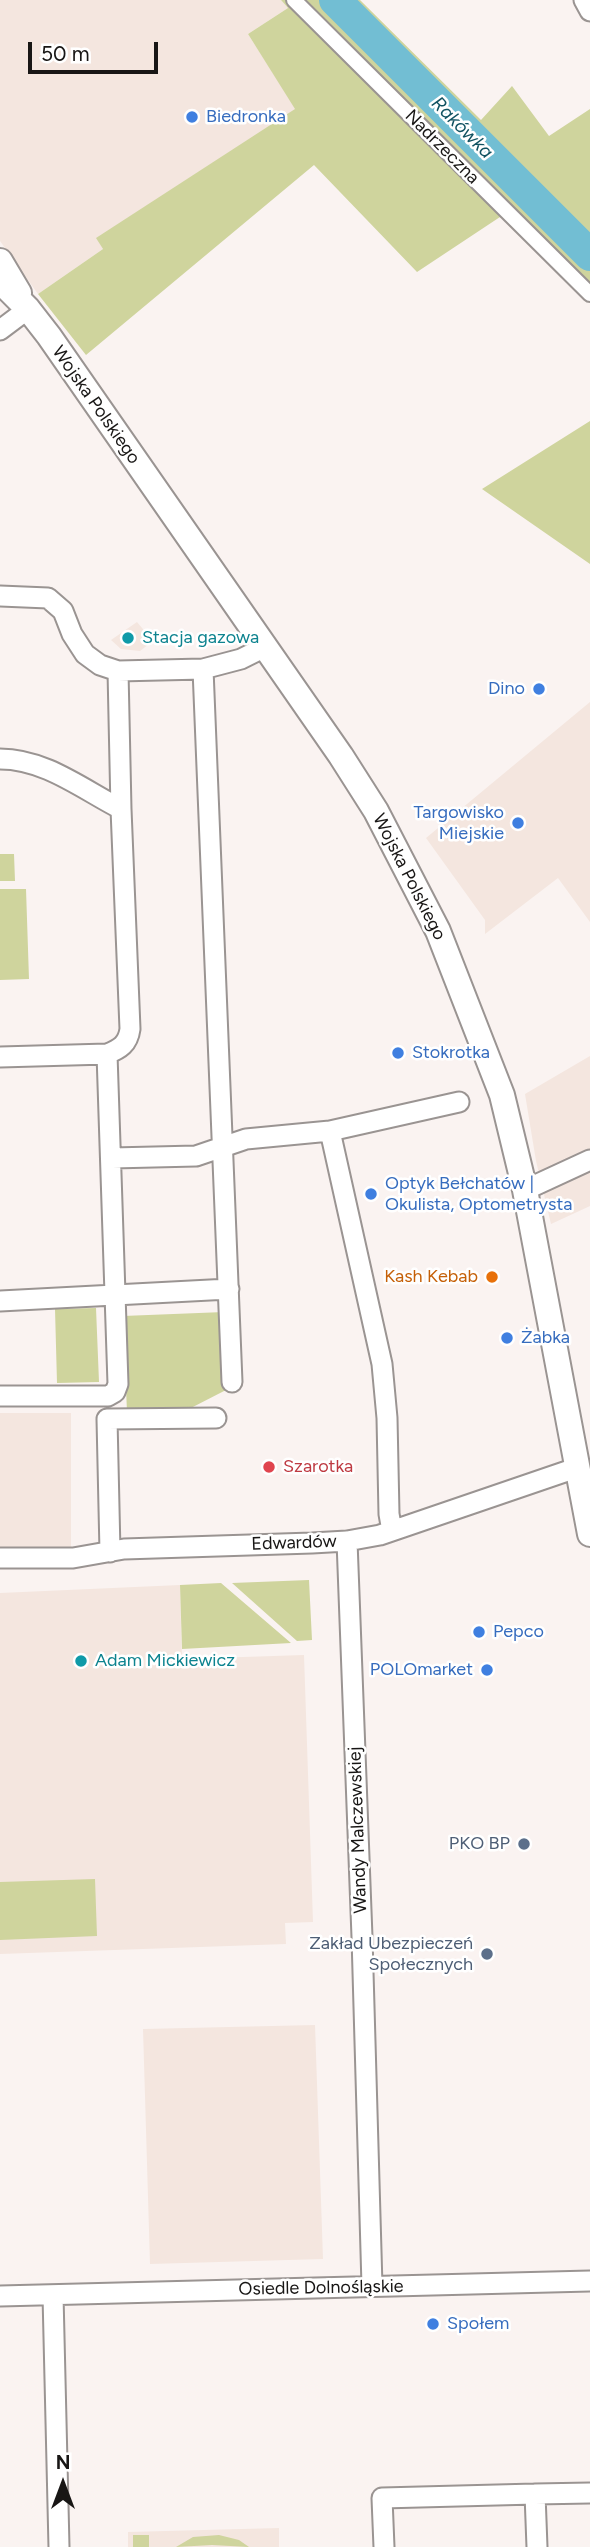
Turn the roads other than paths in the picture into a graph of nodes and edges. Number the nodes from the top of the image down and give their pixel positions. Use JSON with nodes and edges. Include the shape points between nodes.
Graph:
{"nodes":[{"id":1,"x":294,"y":0,"type":"edge"},
{"id":2,"x":584,"y":0,"type":"edge"},
{"id":3,"x":590,"y":11,"type":"edge"},
{"id":4,"x":0,"y":261,"type":"edge"},
{"id":5,"x":0,"y":281,"type":"edge"},
{"id":6,"x":590,"y":294,"type":"edge"},
{"id":7,"x":28,"y":309,"type":"junction"},
{"id":8,"x":0,"y":330,"type":"edge"},
{"id":9,"x":0,"y":596,"type":"edge"},
{"id":10,"x":265,"y":647,"type":"junction"},
{"id":11,"x":203,"y":669,"type":"junction"},
{"id":12,"x":118,"y":671,"type":"junction"},
{"id":13,"x":0,"y":759,"type":"edge"},
{"id":14,"x":121,"y":809,"type":"junction"},
{"id":15,"x":107,"y":1054,"type":"junction"},
{"id":16,"x":0,"y":1057,"type":"edge"},
{"id":17,"x":459,"y":1102,"type":"dead end"},
{"id":18,"x":330,"y":1131,"type":"junction"},
{"id":19,"x":224,"y":1146,"type":"junction"},
{"id":20,"x":112,"y":1158,"type":"junction"},
{"id":21,"x":590,"y":1160,"type":"edge"},
{"id":22,"x":525,"y":1190,"type":"junction"},
{"id":23,"x":229,"y":1289,"type":"junction"},
{"id":24,"x":116,"y":1296,"type":"junction"},
{"id":25,"x":0,"y":1301,"type":"edge"},
{"id":26,"x":232,"y":1382,"type":"dead end"},
{"id":27,"x":0,"y":1396,"type":"edge"},
{"id":28,"x":216,"y":1418,"type":"dead end"},
{"id":29,"x":576,"y":1468,"type":"junction"},
{"id":30,"x":392,"y":1531,"type":"junction"},
{"id":31,"x":590,"y":1534,"type":"edge"},
{"id":32,"x":347,"y":1541,"type":"junction"},
{"id":33,"x":110,"y":1552,"type":"junction"},
{"id":34,"x":0,"y":1559,"type":"edge"},
{"id":35,"x":590,"y":2281,"type":"edge"},
{"id":36,"x":372,"y":2286,"type":"junction"},
{"id":37,"x":52,"y":2295,"type":"junction"},
{"id":38,"x":0,"y":2296,"type":"edge"},
{"id":39,"x":590,"y":2493,"type":"edge"},
{"id":40,"x":536,"y":2494,"type":"junction"},
{"id":41,"x":60,"y":2547,"type":"edge"},
{"id":42,"x":384,"y":2547,"type":"edge"},
{"id":43,"x":537,"y":2547,"type":"edge"}],
"edges":[{"from":1,"to":6,"type":"street","name":"Nadrzeczna"},
{"from":2,"to":3,"type":"street"},
{"from":4,"to":7,"type":"street","name":"Wojska Polskiego"},
{"from":5,"to":7,"type":"street","name":"Wojska Polskiego"},
{"from":7,"to":8,"type":"street"},
{"from":7,"to":10,"type":"street","name":"Wojska Polskiego"},
{"from":9,"to":12,"type":"street","via":[[48,598],[63,611],[85,654]]},
{"from":10,"to":11,"type":"street"},
{"from":10,"to":22,"type":"street","name":"Wojska Polskiego","via":[[376,811],[433,920],[502,1095]]},
{"from":11,"to":12,"type":"street"},
{"from":11,"to":19,"type":"street"},
{"from":12,"to":14,"type":"street"},
{"from":13,"to":14,"type":"street","via":[[37,765]]},
{"from":14,"to":15,"type":"street","via":[[130,1029],[123,1046]]},
{"from":15,"to":16,"type":"street"},
{"from":15,"to":20,"type":"street"},
{"from":17,"to":18,"type":"street"},
{"from":18,"to":19,"type":"street","via":[[246,1139]]},
{"from":18,"to":30,"type":"street","via":[[382,1364]]},
{"from":19,"to":20,"type":"street","via":[[196,1156]]},
{"from":19,"to":23,"type":"street"},
{"from":20,"to":24,"type":"street"},
{"from":21,"to":22,"type":"street"},
{"from":22,"to":29,"type":"street","name":"Wojska Polskiego"},
{"from":23,"to":24,"type":"street"},
{"from":23,"to":26,"type":"street"},
{"from":24,"to":25,"type":"street"},
{"from":24,"to":27,"type":"street","via":[[115,1392],[103,1396]]},
{"from":28,"to":33,"type":"street","via":[[107,1419]]},
{"from":29,"to":30,"type":"street","name":"Edwardów"},
{"from":29,"to":31,"type":"street","name":"Wojska Polskiego"},
{"from":30,"to":32,"type":"street","name":"Edwardów"},
{"from":32,"to":33,"type":"street","name":"Edwardów"},
{"from":32,"to":36,"type":"street","name":"Wandy Malczewskiej"},
{"from":33,"to":34,"type":"street","name":"Edwardów","via":[[73,1558]]},
{"from":35,"to":36,"type":"street","name":"Osiedle Dolnośląskie"},
{"from":36,"to":37,"type":"street","name":"Osiedle Dolnośląskie"},
{"from":37,"to":38,"type":"street","name":"Osiedle Dolnośląskie"},
{"from":37,"to":41,"type":"street"},
{"from":39,"to":40,"type":"street"},
{"from":40,"to":42,"type":"street","via":[[382,2498]]},
{"from":40,"to":43,"type":"street"}]}
